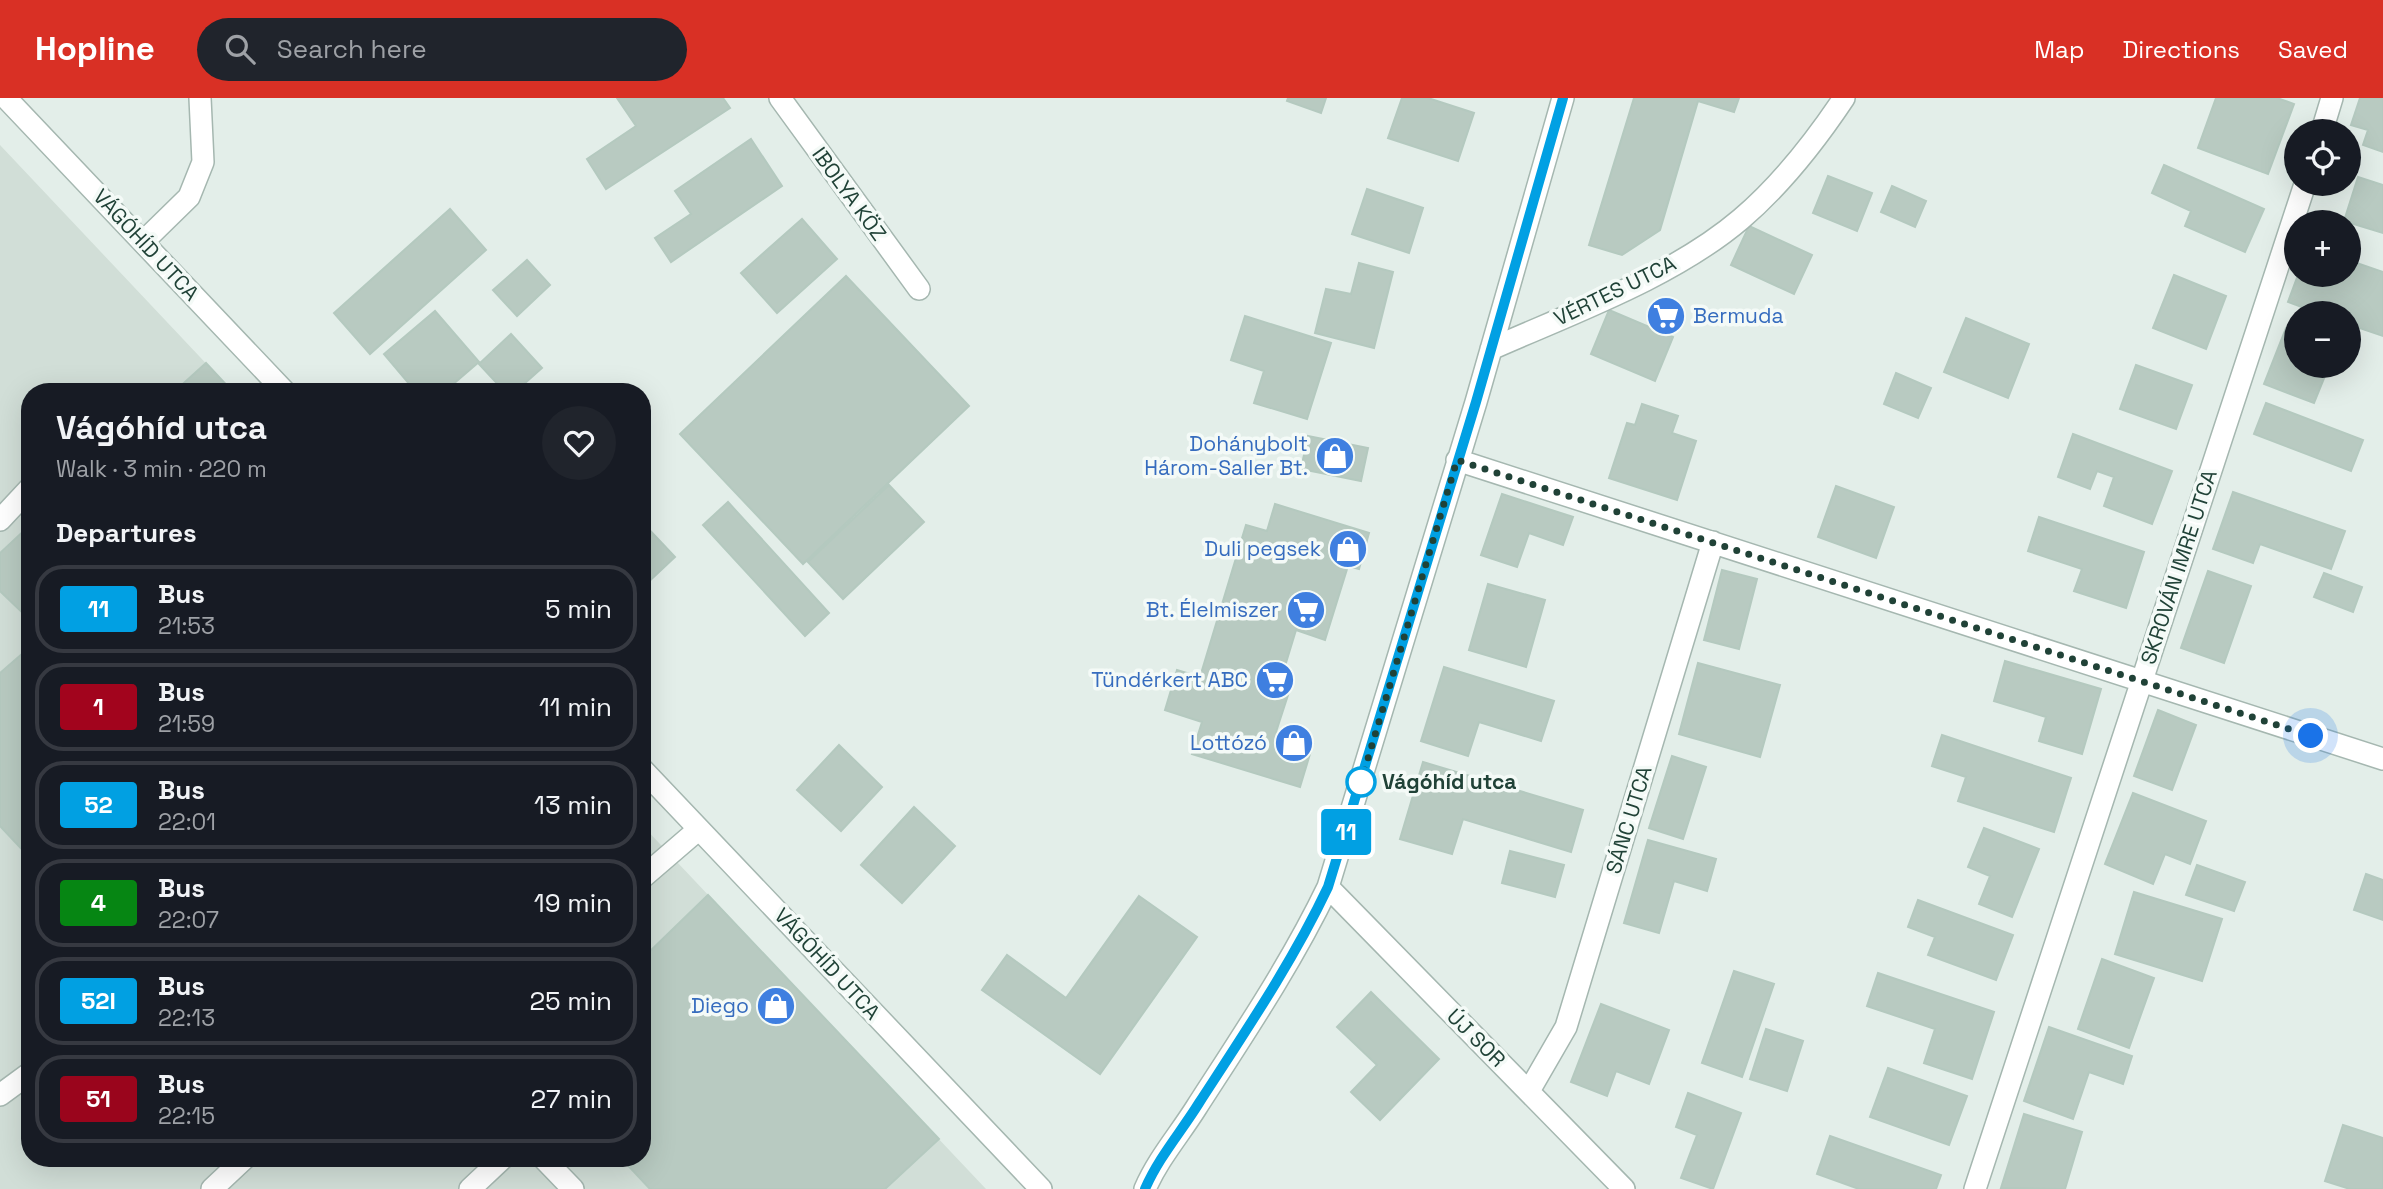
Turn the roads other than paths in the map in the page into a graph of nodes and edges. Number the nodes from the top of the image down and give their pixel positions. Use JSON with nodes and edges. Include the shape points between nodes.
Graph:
{"nodes":[{"id":1,"x":200,"y":98,"type":"edge"},
{"id":2,"x":1563,"y":98,"type":"edge"},
{"id":3,"x":1843,"y":98,"type":"edge"},
{"id":4,"x":2332,"y":98,"type":"edge"},
{"id":5,"x":785,"y":101,"type":"edge"},
{"id":6,"x":5,"y":102,"type":"edge"},
{"id":7,"x":2326,"y":119,"type":"edge"},
{"id":8,"x":2301,"y":196,"type":"edge"},
{"id":9,"x":142,"y":242,"type":"junction"},
{"id":10,"x":919,"y":289,"type":"dead end"},
{"id":11,"x":1491,"y":349,"type":"junction"},
{"id":12,"x":276,"y":383,"type":"edge"},
{"id":13,"x":1457,"y":460,"type":"junction"},
{"id":14,"x":21,"y":498,"type":"edge"},
{"id":15,"x":0,"y":520,"type":"edge"},
{"id":16,"x":1713,"y":542,"type":"junction"},
{"id":17,"x":2141,"y":681,"type":"junction"},
{"id":18,"x":2383,"y":759,"type":"edge"},
{"id":19,"x":651,"y":778,"type":"edge"},
{"id":20,"x":699,"y":829,"type":"junction"},
{"id":21,"x":651,"y":870,"type":"edge"},
{"id":22,"x":1328,"y":887,"type":"junction"},
{"id":23,"x":21,"y":1080,"type":"edge"},
{"id":24,"x":1529,"y":1091,"type":"junction"},
{"id":25,"x":0,"y":1095,"type":"edge"},
{"id":26,"x":235,"y":1167,"type":"edge"},
{"id":27,"x":493,"y":1167,"type":"edge"},
{"id":28,"x":552,"y":1167,"type":"edge"},
{"id":29,"x":212,"y":1189,"type":"edge"},
{"id":30,"x":470,"y":1189,"type":"edge"},
{"id":31,"x":573,"y":1189,"type":"edge"},
{"id":32,"x":1041,"y":1189,"type":"edge"},
{"id":33,"x":1145,"y":1189,"type":"edge"},
{"id":34,"x":1624,"y":1189,"type":"edge"},
{"id":35,"x":1975,"y":1189,"type":"edge"}],
"edges":[{"from":1,"to":9,"type":"street","via":[[202,162],[189,197]]},
{"from":2,"to":11,"type":"street"},
{"from":3,"to":11,"type":"street","name":"VÉRTES UTCA","via":[[1802,158],[1740,220],[1660,273]]},
{"from":4,"to":7,"type":"street"},
{"from":5,"to":10,"type":"street","name":"IBOLYA KÖZ"},
{"from":6,"to":9,"type":"street","name":"VÁGÓHÍD UTCA"},
{"from":8,"to":17,"type":"street","name":"SKROVÁN IMRE UTCA"},
{"from":9,"to":12,"type":"street","name":"VÁGÓHÍD UTCA"},
{"from":11,"to":13,"type":"street"},
{"from":13,"to":16,"type":"street"},
{"from":13,"to":22,"type":"street"},
{"from":14,"to":15,"type":"street"},
{"from":16,"to":17,"type":"street"},
{"from":16,"to":24,"type":"street","name":"SÁNC UTCA","via":[[1566,1027]]},
{"from":17,"to":18,"type":"street"},
{"from":17,"to":35,"type":"street","name":"SKROVÁN IMRE UTCA"},
{"from":19,"to":20,"type":"street","name":"VÁGÓHÍD UTCA"},
{"from":20,"to":21,"type":"street"},
{"from":20,"to":32,"type":"street","name":"VÁGÓHÍD UTCA"},
{"from":22,"to":24,"type":"street","name":"ÚJ SOR"},
{"from":22,"to":33,"type":"street","via":[[1301,944],[1156,1165]]},
{"from":23,"to":25,"type":"street"},
{"from":24,"to":34,"type":"street","name":"ÚJ SOR"},
{"from":26,"to":29,"type":"street"},
{"from":27,"to":30,"type":"street"},
{"from":28,"to":31,"type":"street"}]}
